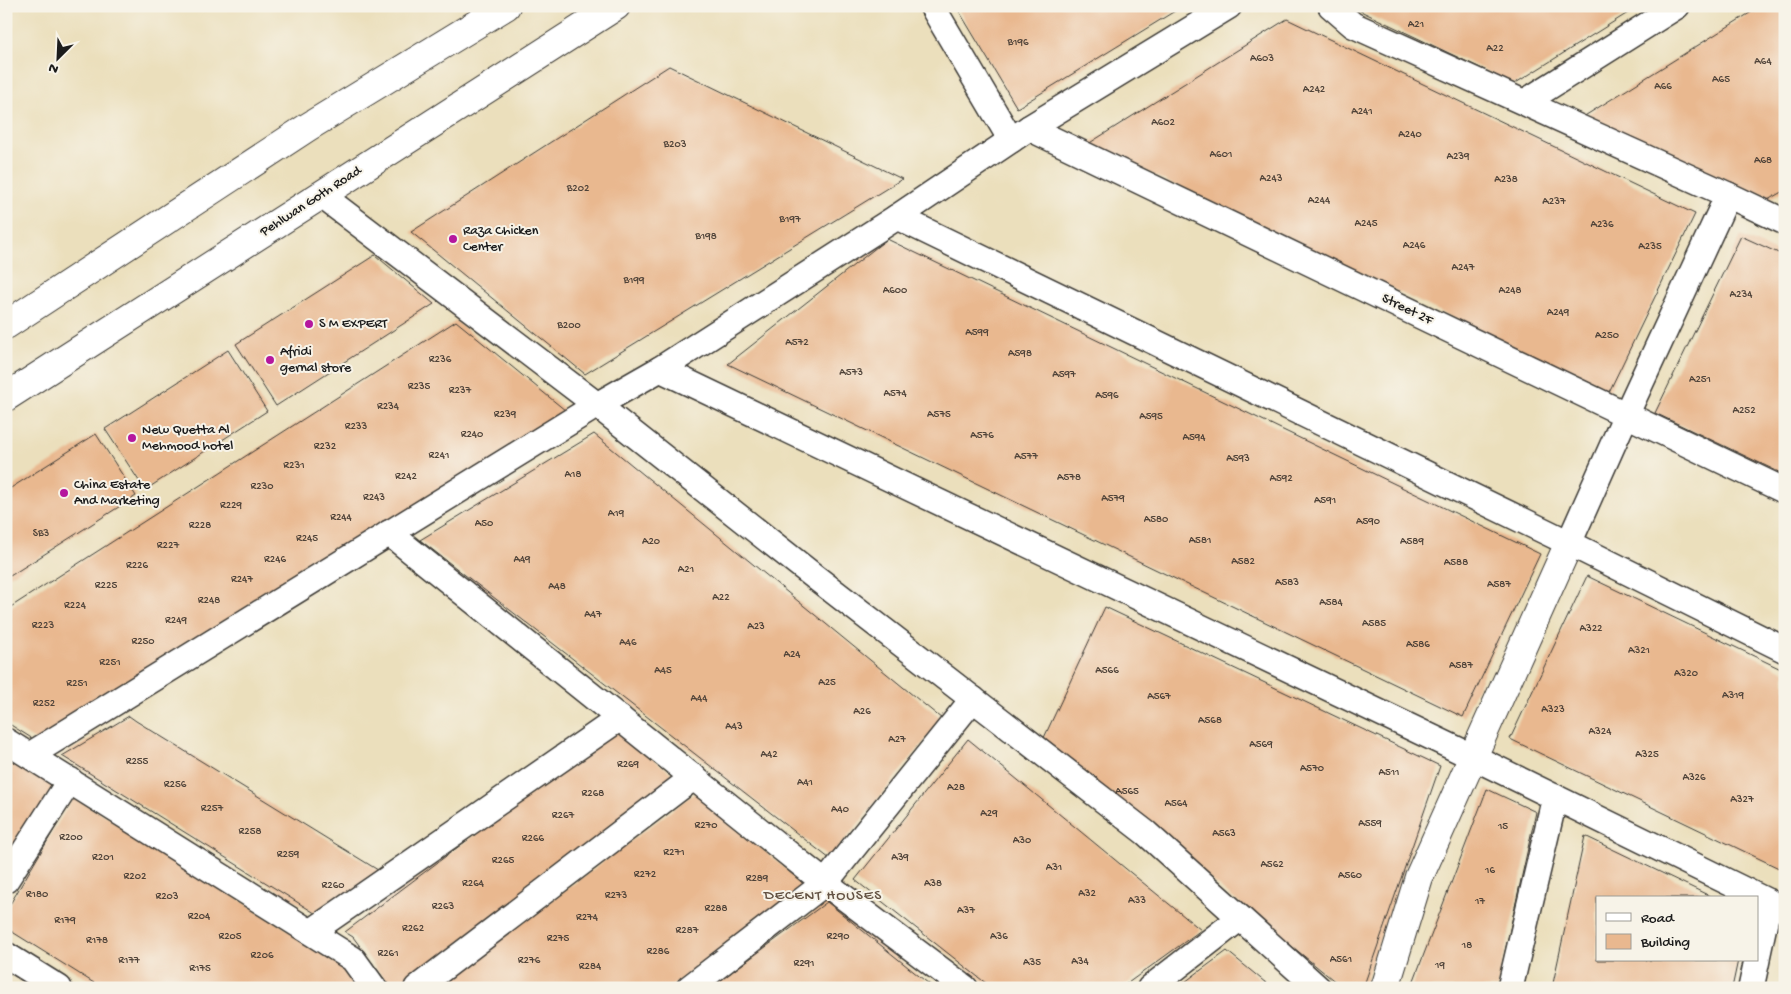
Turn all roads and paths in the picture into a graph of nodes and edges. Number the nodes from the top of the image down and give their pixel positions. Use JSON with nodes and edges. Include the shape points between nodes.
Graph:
{"nodes":[{"id":1,"x":506,"y":6,"type":"edge"},
{"id":2,"x":616,"y":6,"type":"edge"},
{"id":3,"x":932,"y":6,"type":"edge"},
{"id":4,"x":1230,"y":6,"type":"edge"},
{"id":5,"x":1331,"y":6,"type":"edge"},
{"id":6,"x":1677,"y":6,"type":"edge"},
{"id":7,"x":1525,"y":102,"type":"junction"},
{"id":8,"x":1020,"y":134,"type":"junction"},
{"id":9,"x":321,"y":195,"type":"junction"},
{"id":10,"x":1728,"y":195,"type":"junction"},
{"id":11,"x":897,"y":217,"type":"junction"},
{"id":12,"x":1782,"y":218,"type":"edge"},
{"id":13,"x":6,"y":325,"type":"edge"},
{"id":14,"x":660,"y":369,"type":"junction"},
{"id":15,"x":6,"y":397,"type":"edge"},
{"id":16,"x":597,"y":405,"type":"junction"},
{"id":17,"x":1626,"y":415,"type":"junction"},
{"id":18,"x":1785,"y":491,"type":"edge"},
{"id":19,"x":389,"y":533,"type":"junction"},
{"id":20,"x":1569,"y":543,"type":"junction"},
{"id":21,"x":1785,"y":650,"type":"edge"},
{"id":22,"x":973,"y":699,"type":"junction"},
{"id":23,"x":620,"y":718,"type":"junction"},
{"id":24,"x":6,"y":741,"type":"edge"},
{"id":25,"x":30,"y":755,"type":"junction"},
{"id":26,"x":1473,"y":756,"type":"junction"},
{"id":27,"x":694,"y":777,"type":"junction"},
{"id":28,"x":70,"y":780,"type":"junction"},
{"id":29,"x":1555,"y":797,"type":"junction"},
{"id":30,"x":6,"y":880,"type":"edge"},
{"id":31,"x":826,"y":883,"type":"junction"},
{"id":32,"x":1757,"y":896,"type":"edge"},
{"id":33,"x":1758,"y":897,"type":"edge"},
{"id":34,"x":1777,"y":906,"type":"edge"},
{"id":35,"x":1240,"y":918,"type":"junction"},
{"id":36,"x":311,"y":932,"type":"junction"},
{"id":37,"x":6,"y":955,"type":"edge"},
{"id":38,"x":1758,"y":956,"type":"edge"},
{"id":39,"x":1756,"y":962,"type":"edge"},
{"id":40,"x":60,"y":988,"type":"edge"},
{"id":41,"x":374,"y":988,"type":"edge"},
{"id":42,"x":417,"y":988,"type":"edge"},
{"id":43,"x":689,"y":988,"type":"edge"},
{"id":44,"x":965,"y":988,"type":"edge"},
{"id":45,"x":1150,"y":988,"type":"edge"},
{"id":46,"x":1318,"y":988,"type":"edge"},
{"id":47,"x":1385,"y":988,"type":"edge"},
{"id":48,"x":1510,"y":988,"type":"edge"},
{"id":49,"x":1751,"y":988,"type":"edge"}],
"edges":[{"from":1,"to":13,"type":"main road","via":[[300,132]]},
{"from":2,"to":9,"type":"main road","name":"Pehlwan Goth Road"},
{"from":3,"to":8,"type":"street"},
{"from":4,"to":8,"type":"street"},
{"from":5,"to":7,"type":"street","via":[[1352,25]]},
{"from":6,"to":7,"type":"street"},
{"from":7,"to":10,"type":"street"},
{"from":8,"to":11,"type":"street"},
{"from":8,"to":17,"type":"street","name":"Street 2F"},
{"from":9,"to":15,"type":"main road","name":"Pehlwan Goth Road"},
{"from":9,"to":16,"type":"street"},
{"from":10,"to":12,"type":"street"},
{"from":10,"to":17,"type":"street"},
{"from":11,"to":14,"type":"street"},
{"from":11,"to":20,"type":"street"},
{"from":14,"to":16,"type":"street"},
{"from":14,"to":26,"type":"street"},
{"from":16,"to":19,"type":"street"},
{"from":16,"to":22,"type":"street"},
{"from":17,"to":18,"type":"street","name":"Street 2F"},
{"from":17,"to":20,"type":"street"},
{"from":19,"to":23,"type":"street"},
{"from":19,"to":25,"type":"street"},
{"from":20,"to":21,"type":"street"},
{"from":20,"to":26,"type":"main road"},
{"from":22,"to":31,"type":"street"},
{"from":22,"to":35,"type":"street","via":[[1146,833]]},
{"from":23,"to":27,"type":"street"},
{"from":23,"to":36,"type":"street"},
{"from":24,"to":25,"type":"street"},
{"from":25,"to":28,"type":"street"},
{"from":26,"to":29,"type":"street"},
{"from":26,"to":47,"type":"main road","via":[[1419,877]]},
{"from":27,"to":31,"type":"street"},
{"from":27,"to":42,"type":"street"},
{"from":28,"to":30,"type":"street"},
{"from":28,"to":36,"type":"street"},
{"from":29,"to":32,"type":"street"},
{"from":29,"to":48,"type":"street"},
{"from":31,"to":43,"type":"street"},
{"from":31,"to":44,"type":"street"},
{"from":33,"to":34,"type":"street"},
{"from":34,"to":38,"type":"street"},
{"from":35,"to":45,"type":"street"},
{"from":35,"to":46,"type":"street"},
{"from":36,"to":41,"type":"street","via":[[353,959]]},
{"from":37,"to":40,"type":"street"},
{"from":39,"to":49,"type":"street"}]}
